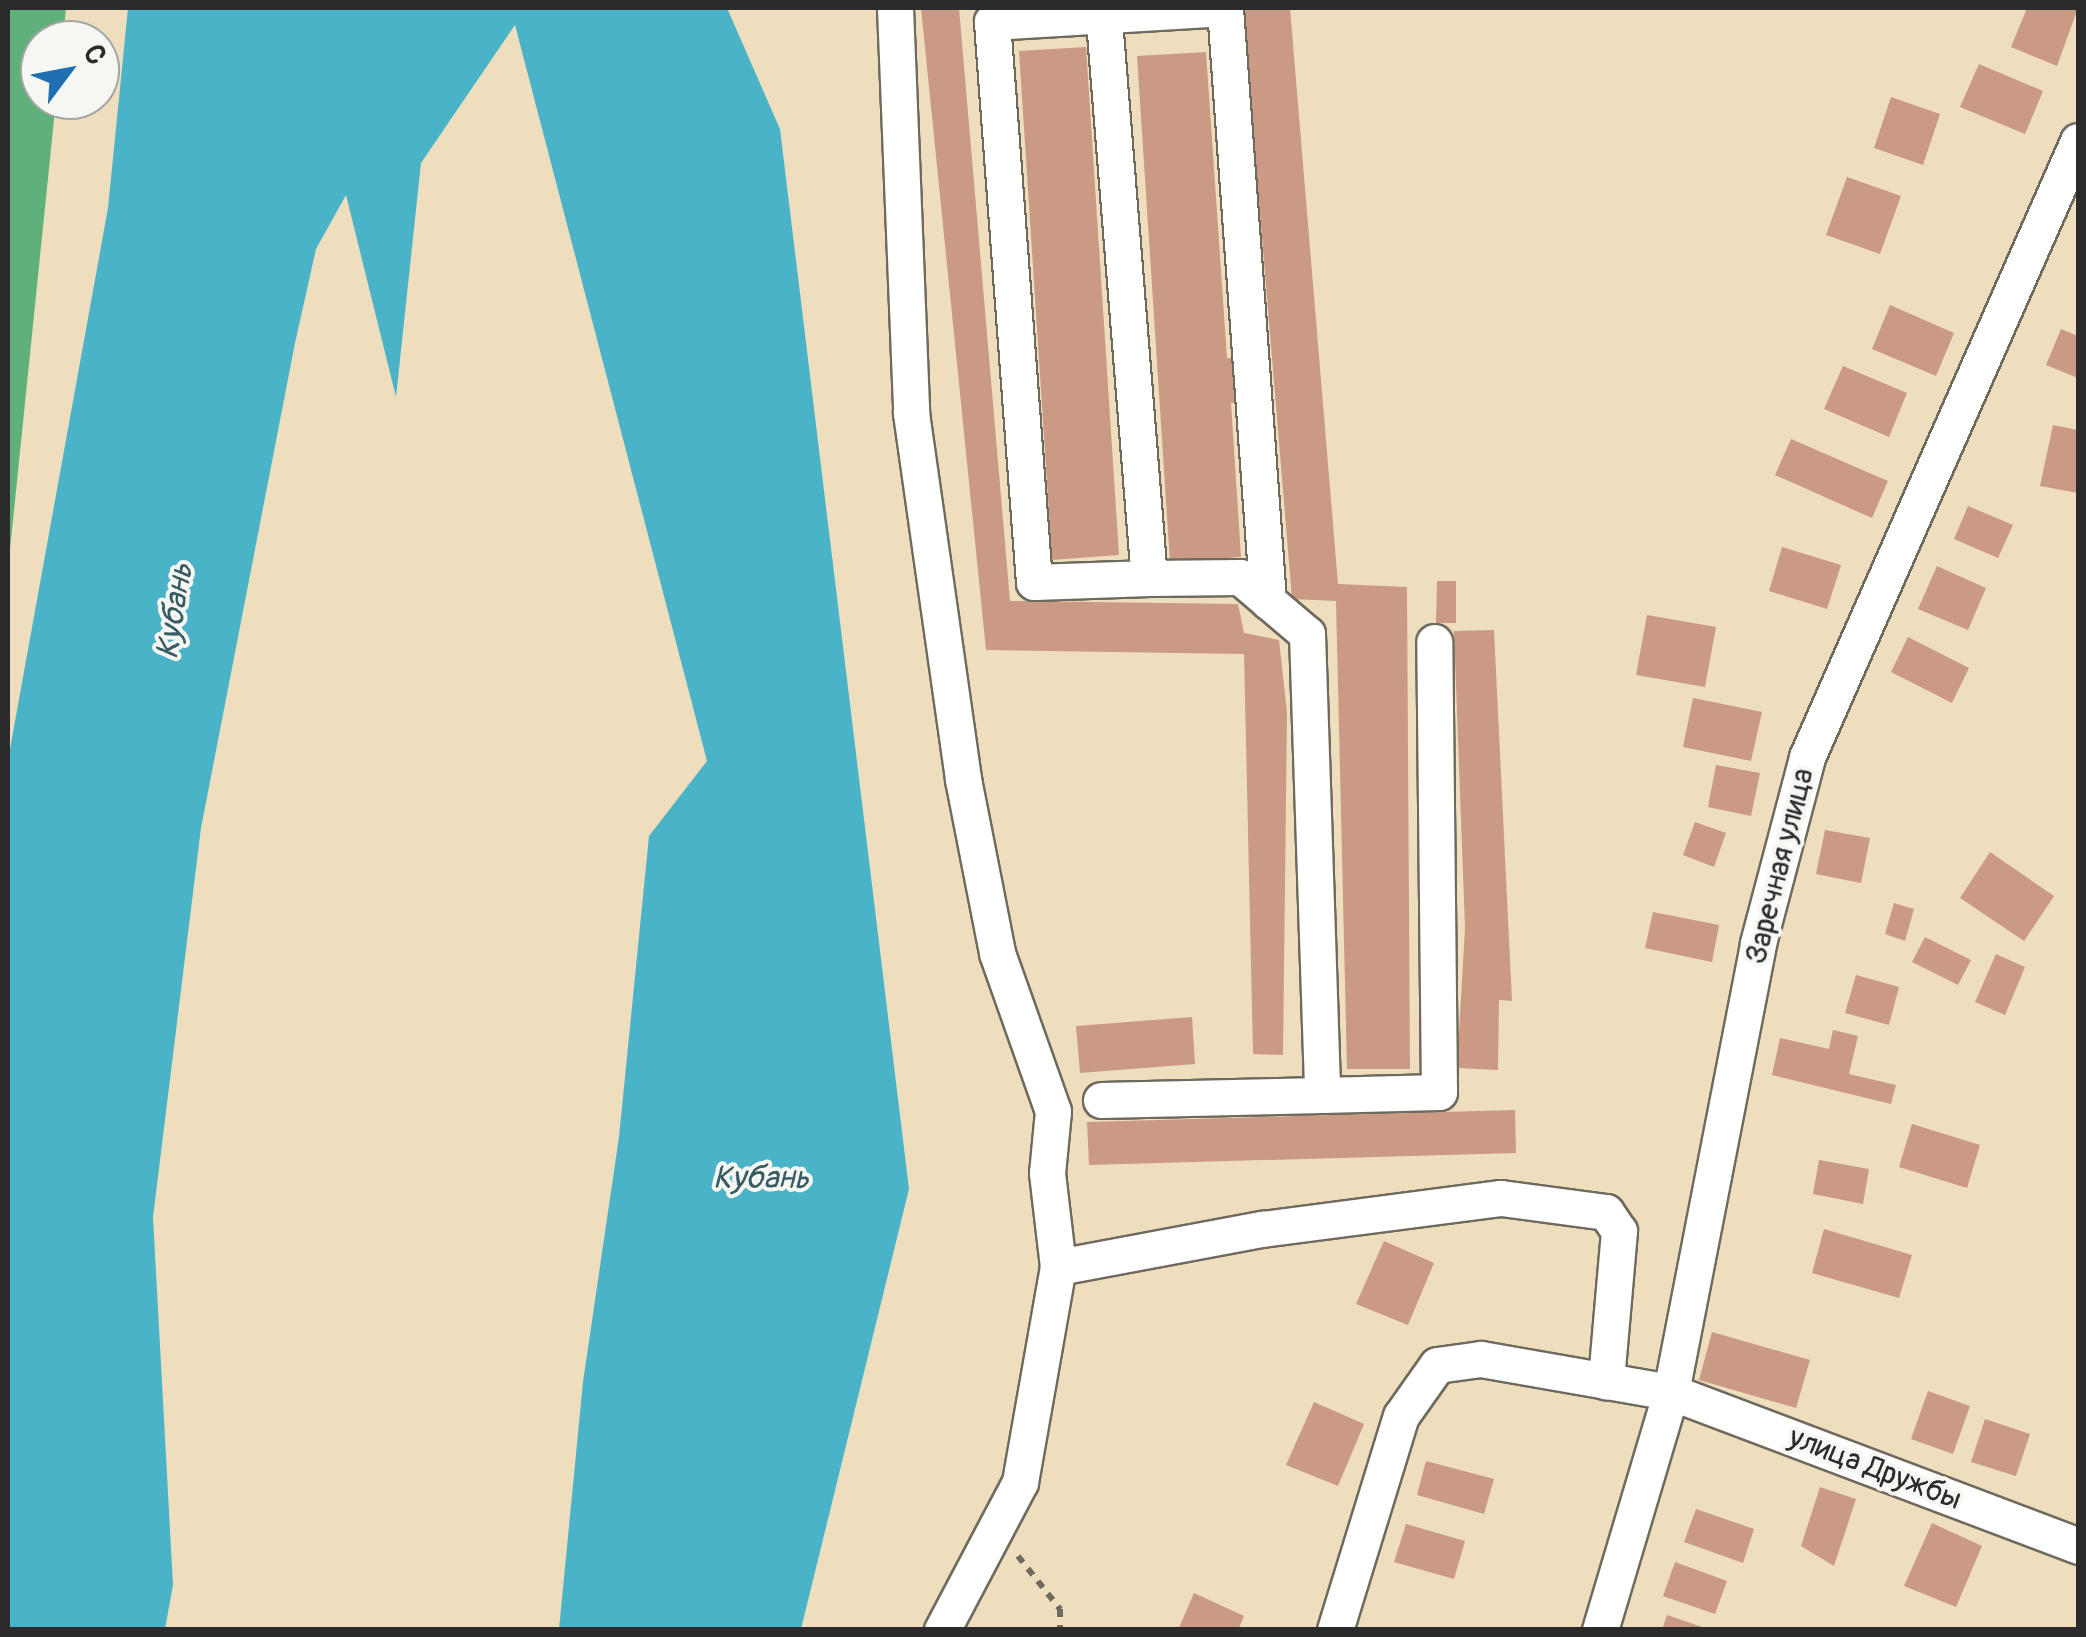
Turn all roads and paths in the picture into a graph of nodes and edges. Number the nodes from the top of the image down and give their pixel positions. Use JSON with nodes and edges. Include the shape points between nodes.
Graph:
{"nodes":[{"id":1,"x":894,"y":8,"type":"edge"},
{"id":2,"x":1104,"y":11,"type":"edge"},
{"id":3,"x":2078,"y":141,"type":"edge"},
{"id":4,"x":1149,"y":578,"type":"junction"},
{"id":5,"x":1268,"y":601,"type":"junction"},
{"id":6,"x":1434,"y":642,"type":"dead end"},
{"id":7,"x":1322,"y":1095,"type":"junction"},
{"id":8,"x":1101,"y":1100,"type":"dead end"},
{"id":9,"x":1058,"y":1267,"type":"junction"},
{"id":10,"x":1606,"y":1381,"type":"junction"},
{"id":11,"x":1671,"y":1392,"type":"junction"},
{"id":12,"x":996,"y":1527,"type":"junction"},
{"id":13,"x":2078,"y":1546,"type":"edge"},
{"id":14,"x":942,"y":1630,"type":"edge"},
{"id":15,"x":1060,"y":1630,"type":"edge"},
{"id":16,"x":1335,"y":1630,"type":"edge"},
{"id":17,"x":1600,"y":1630,"type":"edge"}],
"edges":[{"from":1,"to":9,"type":"street","via":[[911,413],[962,779],[994,934],[1053,1111],[1046,1173]]},
{"from":2,"to":4,"type":"street"},
{"from":2,"to":4,"type":"street","via":[[992,22],[1034,582]]},
{"from":2,"to":5,"type":"street","via":[[1225,8]]},
{"from":3,"to":11,"type":"street","name":"Заречная улица","via":[[1807,757],[1758,944]]},
{"from":4,"to":5,"type":"street","via":[[1240,577]]},
{"from":5,"to":7,"type":"street","via":[[1307,634]]},
{"from":6,"to":7,"type":"street","via":[[1439,1092]]},
{"from":7,"to":8,"type":"street"},
{"from":9,"to":10,"type":"street","via":[[1262,1229],[1501,1198],[1606,1212],[1618,1231]]},
{"from":9,"to":12,"type":"street","via":[[1020,1482]]},
{"from":10,"to":11,"type":"street","name":"улица Дружбы"},
{"from":10,"to":16,"type":"street","name":"улица Дружбы","via":[[1481,1360],[1436,1365],[1401,1416]]},
{"from":11,"to":13,"type":"street","name":"улица Дружбы"},
{"from":11,"to":17,"type":"street","name":"Заречная улица"},
{"from":12,"to":14,"type":"street"},
{"from":12,"to":15,"type":"path","via":[[1060,1609]]}]}
